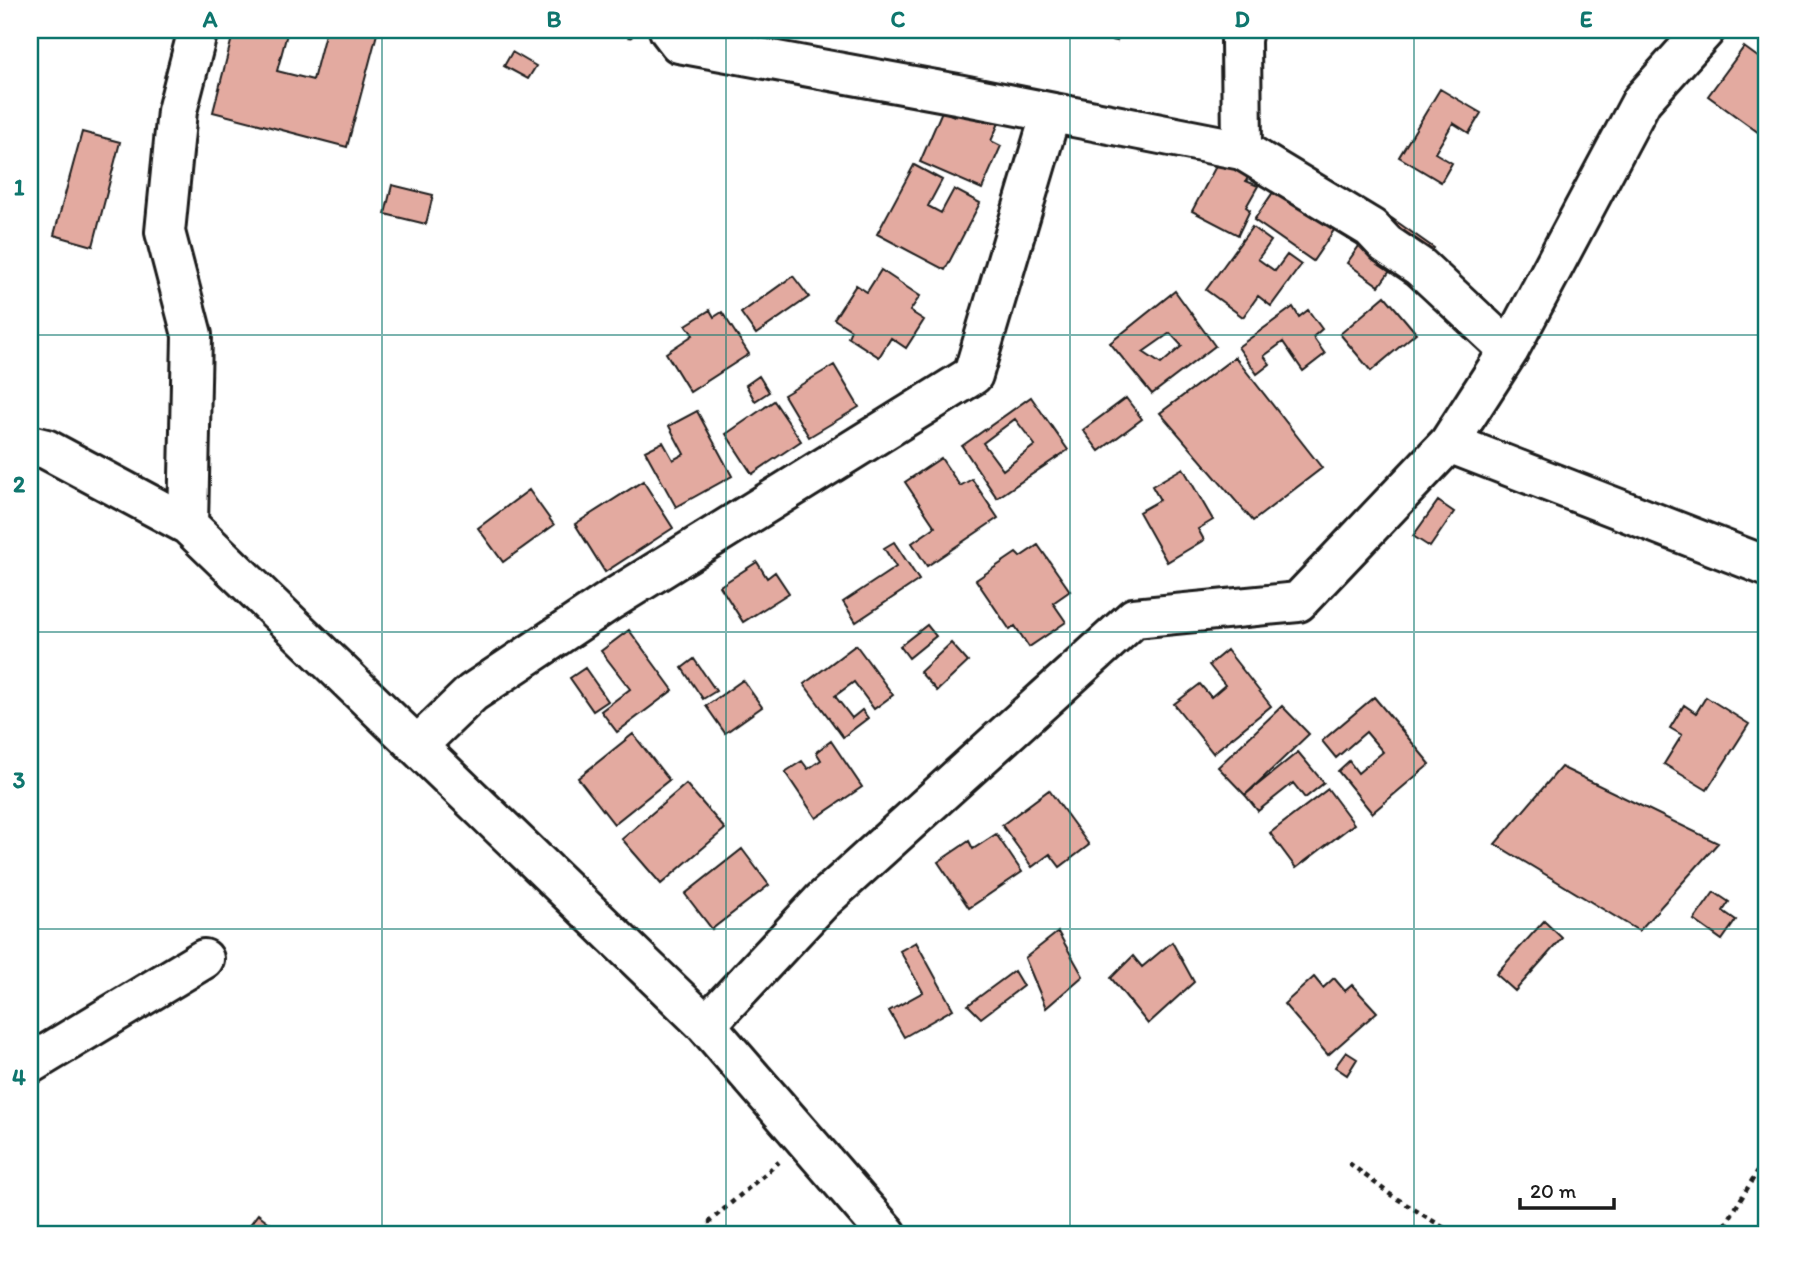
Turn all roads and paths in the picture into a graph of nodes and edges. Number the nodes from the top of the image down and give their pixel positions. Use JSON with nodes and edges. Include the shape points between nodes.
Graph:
{"nodes":[{"id":1,"x":198,"y":30,"type":"edge"},
{"id":2,"x":668,"y":30,"type":"edge"},
{"id":3,"x":1243,"y":30,"type":"edge"},
{"id":4,"x":1705,"y":30,"type":"edge"},
{"id":5,"x":1051,"y":113,"type":"junction"},
{"id":6,"x":1242,"y":150,"type":"junction"},
{"id":7,"x":1509,"y":350,"type":"junction"},
{"id":8,"x":1449,"y":443,"type":"junction"},
{"id":9,"x":30,"y":445,"type":"edge"},
{"id":10,"x":188,"y":525,"type":"junction"},
{"id":11,"x":1766,"y":566,"type":"edge"},
{"id":12,"x":416,"y":746,"type":"junction"},
{"id":13,"x":204,"y":959,"type":"dead end"},
{"id":14,"x":706,"y":1025,"type":"junction"},
{"id":15,"x":30,"y":1064,"type":"edge"},
{"id":16,"x":805,"y":1139,"type":"junction"},
{"id":17,"x":1766,"y":1157,"type":"edge"},
{"id":18,"x":1349,"y":1163,"type":"dead end"},
{"id":19,"x":711,"y":1234,"type":"edge"},
{"id":20,"x":887,"y":1234,"type":"edge"},
{"id":21,"x":1454,"y":1234,"type":"edge"},
{"id":22,"x":1720,"y":1234,"type":"edge"}],
"edges":[{"from":1,"to":10,"type":"street","via":[[177,111],[165,232],[192,335]]},
{"from":2,"to":5,"type":"street","via":[[679,43]]},
{"from":3,"to":6,"type":"street"},
{"from":4,"to":7,"type":"street","via":[[1642,100]]},
{"from":5,"to":6,"type":"street"},
{"from":5,"to":12,"type":"street","via":[[974,375],[611,600],[472,693]]},
{"from":6,"to":7,"type":"street","via":[[1371,228]]},
{"from":7,"to":8,"type":"street"},
{"from":8,"to":11,"type":"street"},
{"from":8,"to":14,"type":"street","via":[[1297,602],[1134,618],[822,901]]},
{"from":9,"to":10,"type":"street","via":[[46,449]]},
{"from":10,"to":12,"type":"street"},
{"from":12,"to":14,"type":"street"},
{"from":13,"to":15,"type":"street"},
{"from":14,"to":16,"type":"street"},
{"from":16,"to":19,"type":"path","via":[[710,1221]]},
{"from":16,"to":20,"type":"street"},
{"from":17,"to":22,"type":"path"},
{"from":18,"to":21,"type":"path"}]}
